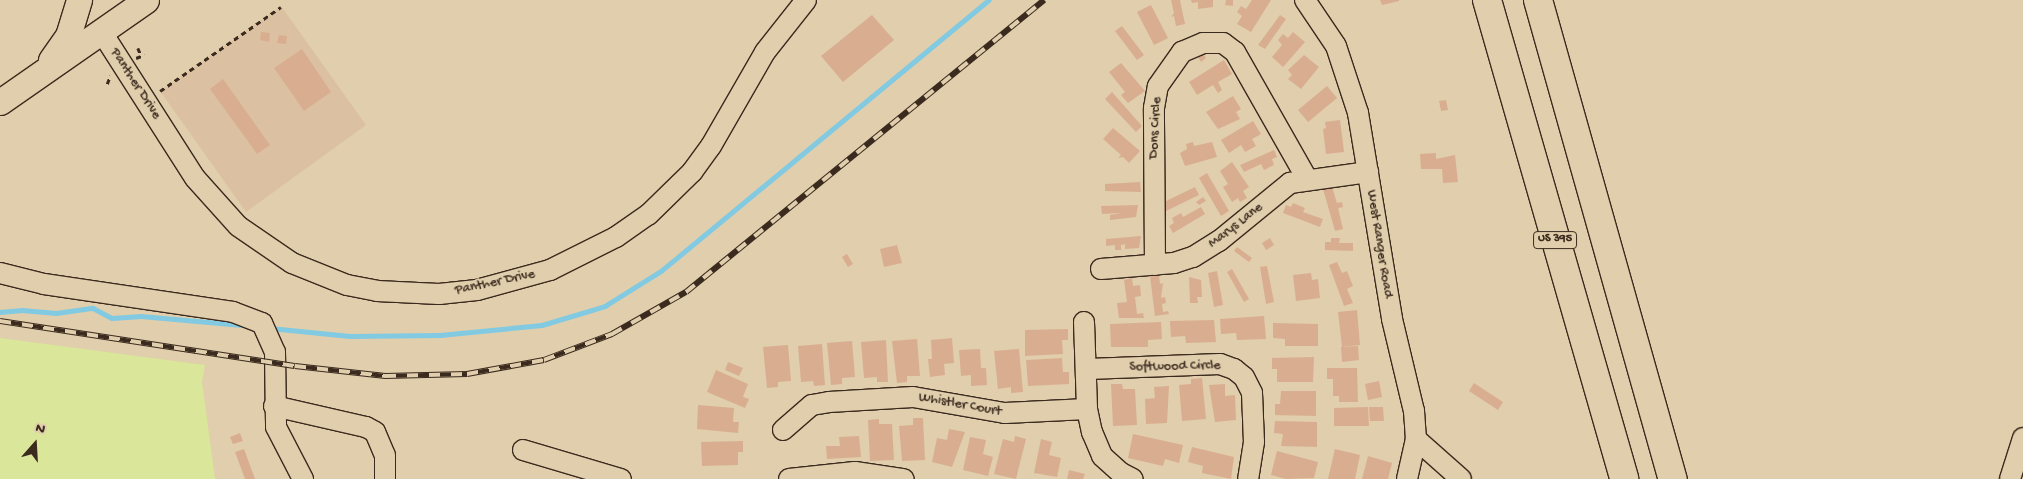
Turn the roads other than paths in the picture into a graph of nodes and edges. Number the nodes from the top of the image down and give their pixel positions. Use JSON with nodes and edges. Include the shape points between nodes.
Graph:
{"nodes":[{"id":1,"x":79,"y":0,"type":"edge"},
{"id":2,"x":89,"y":0,"type":"edge"},
{"id":3,"x":146,"y":0,"type":"edge"},
{"id":4,"x":806,"y":0,"type":"edge"},
{"id":5,"x":1305,"y":0,"type":"edge"},
{"id":6,"x":1487,"y":0,"type":"edge"},
{"id":7,"x":1538,"y":0,"type":"edge"},
{"id":8,"x":105,"y":37,"type":"junction"},
{"id":9,"x":36,"y":76,"type":"junction"},
{"id":10,"x":0,"y":102,"type":"edge"},
{"id":11,"x":1368,"y":172,"type":"junction"},
{"id":12,"x":1307,"y":179,"type":"junction"},
{"id":13,"x":1155,"y":265,"type":"junction"},
{"id":14,"x":1101,"y":269,"type":"dead end"},
{"id":15,"x":0,"y":272,"type":"edge"},
{"id":16,"x":1084,"y":322,"type":"dead end"},
{"id":17,"x":1088,"y":369,"type":"junction"},
{"id":18,"x":274,"y":406,"type":"junction"},
{"id":19,"x":1087,"y":409,"type":"junction"},
{"id":20,"x":783,"y":430,"type":"dead end"},
{"id":21,"x":2023,"y":438,"type":"edge"},
{"id":22,"x":1416,"y":439,"type":"junction"},
{"id":23,"x":523,"y":450,"type":"dead end"},
{"id":24,"x":303,"y":479,"type":"edge"},
{"id":25,"x":385,"y":479,"type":"edge"},
{"id":26,"x":621,"y":479,"type":"edge"},
{"id":27,"x":789,"y":479,"type":"edge"},
{"id":28,"x":903,"y":479,"type":"edge"},
{"id":29,"x":1133,"y":479,"type":"edge"},
{"id":30,"x":1248,"y":479,"type":"edge"},
{"id":31,"x":1407,"y":479,"type":"edge"},
{"id":32,"x":1461,"y":479,"type":"edge"},
{"id":33,"x":1624,"y":479,"type":"edge"},
{"id":34,"x":1674,"y":479,"type":"edge"},
{"id":35,"x":2010,"y":479,"type":"edge"}],
"edges":[{"from":1,"to":9,"type":"main road","via":[[68,36]]},
{"from":2,"to":8,"type":"main road"},
{"from":3,"to":8,"type":"main road"},
{"from":4,"to":8,"type":"street","name":"Panther Drive","via":[[764,52],[697,166],[648,214],[608,242],[550,270],[478,290],[439,294],[377,291],[347,285],[317,274],[265,247],[223,211],[195,178]]},
{"from":5,"to":11,"type":"street","name":"West Ranger Road","via":[[1336,46],[1348,75]]},
{"from":6,"to":33,"type":"highway","number":"US 395"},
{"from":7,"to":34,"type":"highway"},
{"from":8,"to":9,"type":"main road"},
{"from":9,"to":10,"type":"main road"},
{"from":11,"to":12,"type":"street","name":"Marys Lane"},
{"from":11,"to":22,"type":"street","name":"West Ranger Road","via":[[1392,319],[1414,411]]},
{"from":12,"to":13,"type":"street","name":"Marys Lane","via":[[1290,183],[1219,241],[1193,257]]},
{"from":12,"to":13,"type":"street","name":"Dons Circle","via":[[1236,52],[1223,43],[1203,43],[1182,52],[1158,86],[1154,108]]},
{"from":13,"to":14,"type":"street","name":"Marys Lane"},
{"from":15,"to":18,"type":"street","via":[[44,284],[253,318],[262,323],[275,352]]},
{"from":16,"to":17,"type":"street"},
{"from":17,"to":19,"type":"street"},
{"from":17,"to":30,"type":"street","name":"Softwood Circle","via":[[1220,364],[1234,368],[1244,377],[1252,393],[1254,442]]},
{"from":18,"to":24,"type":"street","via":[[276,427]]},
{"from":18,"to":25,"type":"street","via":[[366,427],[375,432],[385,455]]},
{"from":19,"to":20,"type":"street","name":"Whistler Court","via":[[1004,414],[914,397],[829,402],[812,405]]},
{"from":19,"to":29,"type":"street","via":[[1102,456]]},
{"from":21,"to":35,"type":"street"},
{"from":22,"to":31,"type":"street","name":"West Ranger Road"},
{"from":22,"to":32,"type":"street"},
{"from":23,"to":26,"type":"street"},
{"from":27,"to":28,"type":"street","via":[[855,472]]}]}
